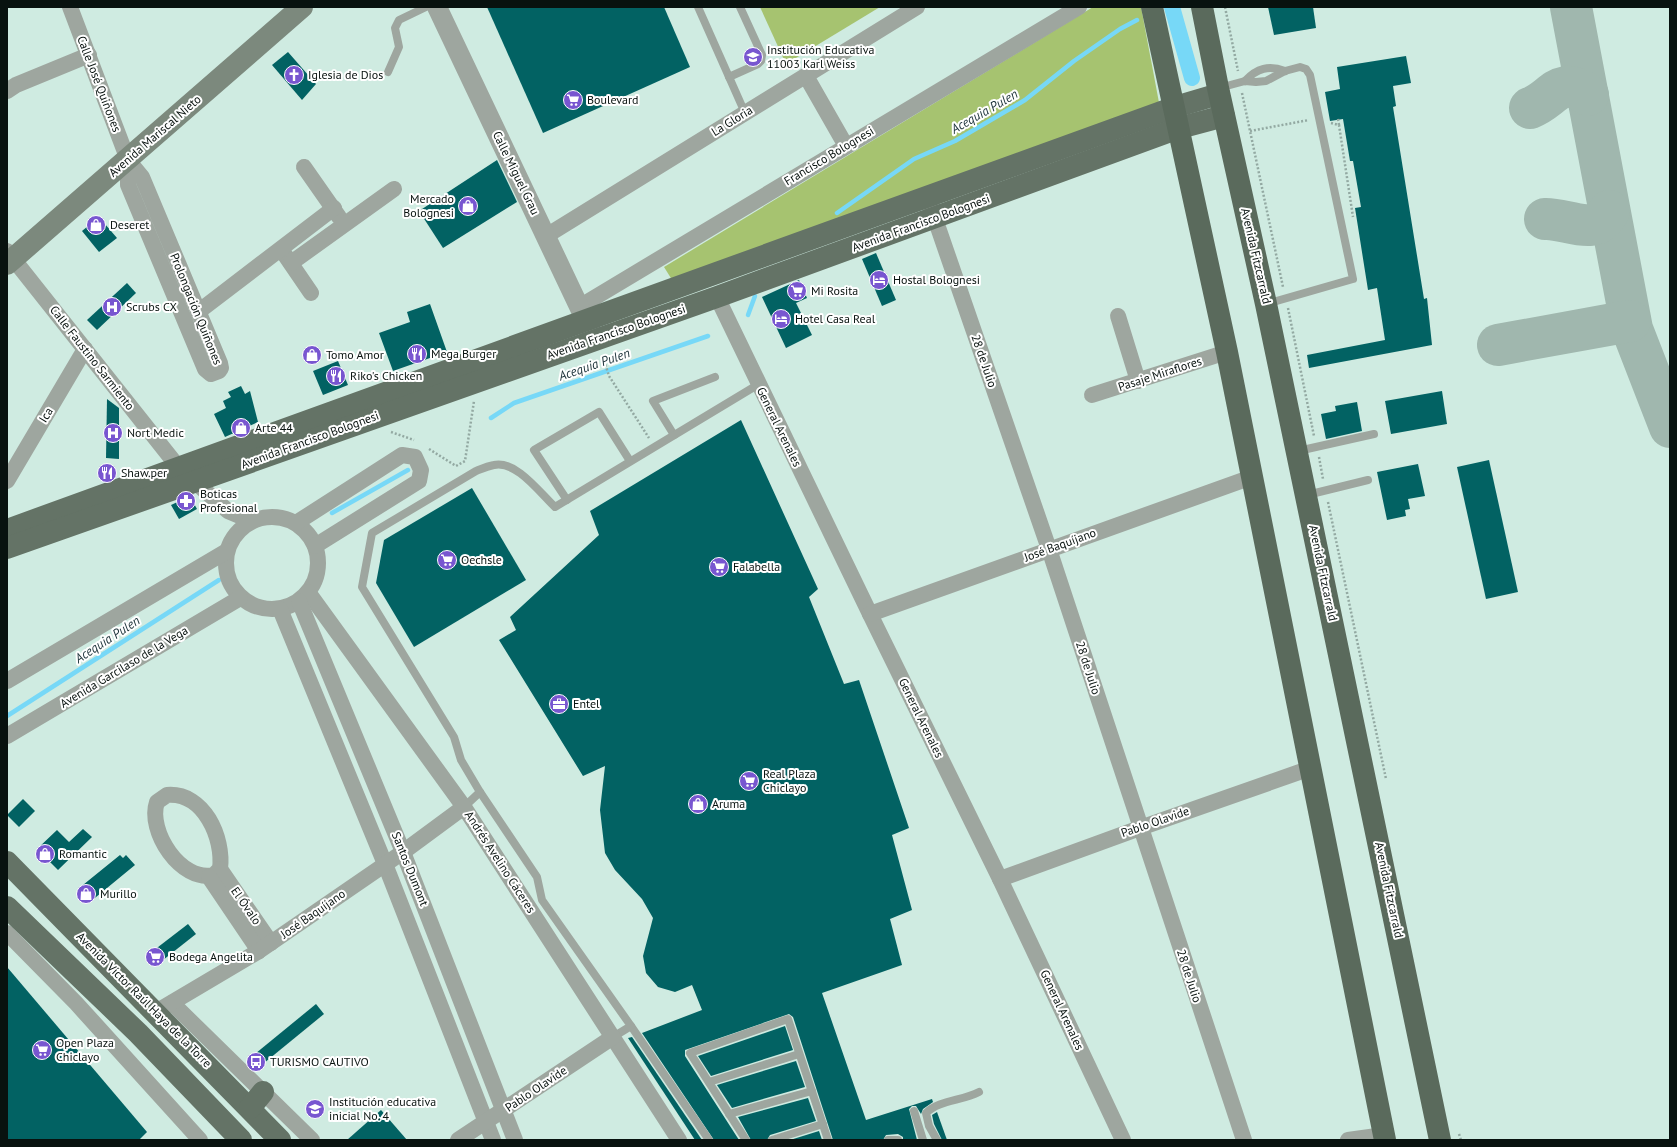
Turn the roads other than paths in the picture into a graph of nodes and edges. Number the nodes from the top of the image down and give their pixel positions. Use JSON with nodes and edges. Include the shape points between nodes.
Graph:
{"nodes":[{"id":1,"x":70,"y":7,"type":"edge"},
{"id":2,"x":302,"y":7,"type":"edge"},
{"id":3,"x":426,"y":7,"type":"edge"},
{"id":4,"x":437,"y":7,"type":"edge"},
{"id":5,"x":698,"y":7,"type":"edge"},
{"id":6,"x":740,"y":7,"type":"edge"},
{"id":7,"x":917,"y":7,"type":"edge"},
{"id":8,"x":1079,"y":7,"type":"edge"},
{"id":9,"x":1152,"y":7,"type":"edge"},
{"id":10,"x":1202,"y":7,"type":"edge"},
{"id":11,"x":89,"y":55,"type":"junction"},
{"id":12,"x":1285,"y":71,"type":"junction"},
{"id":13,"x":388,"y":72,"type":"dead end"},
{"id":14,"x":806,"y":76,"type":"junction"},
{"id":15,"x":729,"y":77,"type":"junction"},
{"id":16,"x":1242,"y":78,"type":"junction"},
{"id":17,"x":7,"y":91,"type":"edge"},
{"id":18,"x":1219,"y":91,"type":"junction"},
{"id":19,"x":745,"y":113,"type":"junction"},
{"id":20,"x":1224,"y":116,"type":"junction"},
{"id":21,"x":1177,"y":118,"type":"junction"},
{"id":22,"x":846,"y":146,"type":"junction"},
{"id":23,"x":128,"y":160,"type":"junction"},
{"id":24,"x":304,"y":167,"type":"dead end"},
{"id":25,"x":394,"y":189,"type":"dead end"},
{"id":26,"x":334,"y":208,"type":"junction"},
{"id":27,"x":932,"y":208,"type":"junction"},
{"id":28,"x":344,"y":225,"type":"junction"},
{"id":29,"x":546,"y":236,"type":"junction"},
{"id":30,"x":280,"y":249,"type":"junction"},
{"id":31,"x":9,"y":258,"type":"edge"},
{"id":32,"x":291,"y":263,"type":"junction"},
{"id":33,"x":311,"y":293,"type":"dead end"},
{"id":34,"x":717,"y":297,"type":"junction"},
{"id":35,"x":1266,"y":304,"type":"junction"},
{"id":36,"x":198,"y":312,"type":"junction"},
{"id":37,"x":1118,"y":316,"type":"dead end"},
{"id":38,"x":590,"y":331,"type":"junction"},
{"id":39,"x":85,"y":349,"type":"junction"},
{"id":40,"x":1227,"y":352,"type":"junction"},
{"id":41,"x":715,"y":377,"type":"dead end"},
{"id":42,"x":1138,"y":381,"type":"junction"},
{"id":43,"x":759,"y":384,"type":"junction"},
{"id":44,"x":1092,"y":395,"type":"dead end"},
{"id":45,"x":1374,"y":434,"type":"dead end"},
{"id":46,"x":674,"y":435,"type":"junction"},
{"id":47,"x":1297,"y":451,"type":"junction"},
{"id":48,"x":630,"y":461,"type":"junction"},
{"id":49,"x":186,"y":475,"type":"junction"},
{"id":50,"x":1252,"y":477,"type":"junction"},
{"id":51,"x":1368,"y":480,"type":"dead end"},
{"id":52,"x":7,"y":482,"type":"edge"},
{"id":53,"x":1306,"y":495,"type":"junction"},
{"id":54,"x":567,"y":500,"type":"junction"},
{"id":55,"x":252,"y":521,"type":"junction"},
{"id":56,"x":296,"y":523,"type":"junction"},
{"id":57,"x":7,"y":530,"type":"edge"},
{"id":58,"x":235,"y":534,"type":"junction"},
{"id":59,"x":315,"y":546,"type":"junction"},
{"id":60,"x":7,"y":548,"type":"edge"},
{"id":61,"x":1049,"y":549,"type":"junction"},
{"id":62,"x":226,"y":551,"type":"junction"},
{"id":63,"x":304,"y":596,"type":"junction"},
{"id":64,"x":240,"y":598,"type":"junction"},
{"id":65,"x":280,"y":609,"type":"junction"},
{"id":66,"x":870,"y":614,"type":"junction"},
{"id":67,"x":7,"y":681,"type":"edge"},
{"id":68,"x":7,"y":736,"type":"edge"},
{"id":69,"x":1311,"y":768,"type":"junction"},
{"id":70,"x":480,"y":792,"type":"junction"},
{"id":71,"x":464,"y":807,"type":"junction"},
{"id":72,"x":1140,"y":828,"type":"junction"},
{"id":73,"x":403,"y":852,"type":"junction"},
{"id":74,"x":7,"y":862,"type":"edge"},
{"id":75,"x":385,"y":864,"type":"junction"},
{"id":76,"x":214,"y":873,"type":"junction"},
{"id":77,"x":1000,"y":879,"type":"junction"},
{"id":78,"x":7,"y":907,"type":"edge"},
{"id":79,"x":7,"y":933,"type":"edge"},
{"id":80,"x":265,"y":947,"type":"junction"},
{"id":81,"x":164,"y":1008,"type":"junction"},
{"id":82,"x":631,"y":1026,"type":"junction"},
{"id":83,"x":613,"y":1037,"type":"junction"},
{"id":84,"x":799,"y":1054,"type":"junction"},
{"id":85,"x":709,"y":1082,"type":"junction"},
{"id":86,"x":812,"y":1091,"type":"junction"},
{"id":87,"x":979,"y":1092,"type":"dead end"},
{"id":88,"x":257,"y":1100,"type":"junction"},
{"id":89,"x":504,"y":1110,"type":"junction"},
{"id":90,"x":914,"y":1111,"type":"dead end"},
{"id":91,"x":729,"y":1114,"type":"junction"},
{"id":92,"x":486,"y":1122,"type":"junction"},
{"id":93,"x":823,"y":1124,"type":"junction"},
{"id":94,"x":1384,"y":1137,"type":"edge"},
{"id":95,"x":194,"y":1138,"type":"edge"},
{"id":96,"x":241,"y":1140,"type":"edge"},
{"id":97,"x":280,"y":1140,"type":"edge"},
{"id":98,"x":312,"y":1140,"type":"edge"},
{"id":99,"x":458,"y":1140,"type":"edge"},
{"id":100,"x":493,"y":1140,"type":"edge"},
{"id":101,"x":515,"y":1140,"type":"edge"},
{"id":102,"x":679,"y":1140,"type":"edge"},
{"id":103,"x":709,"y":1140,"type":"edge"},
{"id":104,"x":746,"y":1140,"type":"edge"},
{"id":105,"x":772,"y":1140,"type":"edge"},
{"id":106,"x":828,"y":1140,"type":"edge"},
{"id":107,"x":888,"y":1140,"type":"edge"},
{"id":108,"x":898,"y":1140,"type":"edge"},
{"id":109,"x":922,"y":1140,"type":"edge"},
{"id":110,"x":937,"y":1140,"type":"edge"},
{"id":111,"x":1123,"y":1140,"type":"edge"},
{"id":112,"x":1244,"y":1140,"type":"edge"},
{"id":113,"x":1348,"y":1140,"type":"edge"},
{"id":114,"x":1440,"y":1140,"type":"edge"}],
"edges":[{"from":1,"to":11,"type":"street","name":"Calle José Quiñones"},
{"from":2,"to":23,"type":"main road","name":"Avenida Mariscal Nieto"},
{"from":3,"to":13,"type":"lane","via":[[399,20],[395,28],[400,48]]},
{"from":4,"to":29,"type":"street","name":"Calle Miguel Grau"},
{"from":5,"to":15,"type":"lane"},
{"from":6,"to":15,"type":"lane","via":[[760,49],[762,61]]},
{"from":7,"to":14,"type":"street","name":"La Gloria"},
{"from":8,"to":22,"type":"street","name":"Francisco Bolognesi"},
{"from":9,"to":21,"type":"highway"},
{"from":10,"to":18,"type":"highway","name":"Avenida Fitzcarrald"},
{"from":11,"to":17,"type":"street"},
{"from":11,"to":23,"type":"street","name":"Calle José Quiñones"},
{"from":12,"to":16,"type":"lane","via":[[1272,68],[1259,70]]},
{"from":12,"to":16,"type":"lane","via":[[1266,81]]},
{"from":12,"to":35,"type":"lane","via":[[1300,67],[1306,69],[1310,75],[1353,279]]},
{"from":14,"to":19,"type":"street","name":"La Gloria"},
{"from":14,"to":22,"type":"street"},
{"from":15,"to":19,"type":"lane"},
{"from":16,"to":18,"type":"lane"},
{"from":18,"to":20,"type":"highway","name":"Avenida Fitzcarrald"},
{"from":18,"to":21,"type":"main road","name":"Avenida Francisco Bolognesi"},
{"from":19,"to":29,"type":"street","name":"La Gloria"},
{"from":20,"to":21,"type":"main road","name":"Avenida Francisco Bolognesi"},
{"from":20,"to":35,"type":"highway","name":"Avenida Fitzcarrald"},
{"from":21,"to":27,"type":"main road","name":"Avenida Francisco Bolognesi"},
{"from":21,"to":40,"type":"highway"},
{"from":22,"to":38,"type":"street","name":"Francisco Bolognesi"},
{"from":23,"to":31,"type":"main road","name":"Avenida Mariscal Nieto"},
{"from":23,"to":36,"type":"street","name":"Prolongación Quiñones","via":[[142,177]]},
{"from":23,"to":36,"type":"street","name":"Prolongación Quiñones","via":[[128,185],[205,369],[215,374],[221,368],[220,363]]},
{"from":24,"to":26,"type":"street"},
{"from":25,"to":28,"type":"street"},
{"from":26,"to":28,"type":"street"},
{"from":26,"to":30,"type":"street"},
{"from":27,"to":34,"type":"main road","name":"Avenida Francisco Bolognesi"},
{"from":27,"to":38,"type":"main road","name":"Avenida Francisco Bolognesi"},
{"from":27,"to":61,"type":"street","name":"28 de Julio"},
{"from":28,"to":32,"type":"street"},
{"from":29,"to":38,"type":"street","name":"Calle Miguel Grau"},
{"from":30,"to":32,"type":"street"},
{"from":30,"to":36,"type":"street"},
{"from":31,"to":39,"type":"street","name":"Calle Faustino Sarmiento"},
{"from":32,"to":33,"type":"street"},
{"from":34,"to":38,"type":"main road","name":"Avenida Francisco Bolognesi"},
{"from":34,"to":43,"type":"street","name":"General Arenales"},
{"from":35,"to":47,"type":"highway","name":"Avenida Fitzcarrald"},
{"from":37,"to":42,"type":"street"},
{"from":38,"to":49,"type":"main road","name":"Avenida Francisco Bolognesi"},
{"from":38,"to":49,"type":"main road","name":"Avenida Francisco Bolognesi","via":[[469,384]]},
{"from":39,"to":49,"type":"street","name":"Calle Faustino Sarmiento"},
{"from":39,"to":52,"type":"street","name":"Ica"},
{"from":40,"to":42,"type":"street","name":"Pasaje Miraflores"},
{"from":40,"to":50,"type":"highway"},
{"from":41,"to":46,"type":"lane","via":[[653,401]]},
{"from":42,"to":44,"type":"street","name":"Pasaje Miraflores"},
{"from":43,"to":46,"type":"lane"},
{"from":43,"to":66,"type":"street","name":"General Arenales"},
{"from":45,"to":47,"type":"lane"},
{"from":46,"to":48,"type":"lane"},
{"from":47,"to":53,"type":"highway","name":"Avenida Fitzcarrald"},
{"from":48,"to":54,"type":"lane"},
{"from":48,"to":54,"type":"lane","via":[[599,412],[534,450]]},
{"from":49,"to":55,"type":"street","name":"Calle Faustino Sarmiento","via":[[228,511]]},
{"from":49,"to":57,"type":"main road","name":"Avenida Francisco Bolognesi"},
{"from":49,"to":58,"type":"street","name":"Calle Faustino Sarmiento"},
{"from":49,"to":60,"type":"main road","name":"Avenida Francisco Bolognesi"},
{"from":50,"to":61,"type":"street","name":"José Baquíjano"},
{"from":50,"to":69,"type":"highway"},
{"from":51,"to":53,"type":"lane"},
{"from":53,"to":114,"type":"highway","name":"Avenida Fitzcarrald"},
{"from":54,"to":70,"type":"lane","via":[[555,507],[518,471],[510,466],[494,464],[476,471],[372,533],[362,587],[454,737],[461,760]]},
{"from":55,"to":56,"type":"street","via":[[267,517],[282,518]]},
{"from":55,"to":58,"type":"street"},
{"from":56,"to":59,"type":"street","via":[[307,533]]},
{"from":56,"to":59,"type":"street","via":[[402,456],[415,457],[421,470],[419,481]]},
{"from":58,"to":62,"type":"street"},
{"from":59,"to":63,"type":"street","via":[[318,570]]},
{"from":61,"to":66,"type":"street","name":"José Baquíjano"},
{"from":61,"to":72,"type":"street","name":"28 de Julio"},
{"from":62,"to":64,"type":"street","via":[[226,576]]},
{"from":62,"to":67,"type":"street"},
{"from":63,"to":65,"type":"street"},
{"from":63,"to":71,"type":"street","name":"Andrés Avelino Cáceres"},
{"from":63,"to":73,"type":"street","name":"Santos Dumont"},
{"from":64,"to":65,"type":"street","via":[[252,606],[266,610]]},
{"from":64,"to":68,"type":"street","name":"Avenida Garcilaso de la Vega"},
{"from":65,"to":75,"type":"street","name":"Santos Dumont"},
{"from":66,"to":77,"type":"street","name":"General Arenales"},
{"from":69,"to":72,"type":"street","name":"Pablo Olavide"},
{"from":69,"to":94,"type":"highway"},
{"from":70,"to":71,"type":"lane"},
{"from":70,"to":82,"type":"lane","via":[[537,877],[542,900]]},
{"from":71,"to":73,"type":"street","name":"José Baquíjano"},
{"from":71,"to":83,"type":"street","name":"Andrés Avelino Cáceres"},
{"from":72,"to":77,"type":"street","name":"Pablo Olavide"},
{"from":72,"to":112,"type":"street","name":"28 de Julio"},
{"from":73,"to":75,"type":"street","name":"José Baquíjano"},
{"from":73,"to":89,"type":"street","name":"Santos Dumont"},
{"from":74,"to":81,"type":"main road","name":"Avenida Victor Raúl Haya de la Torre"},
{"from":75,"to":80,"type":"street","name":"José Baquíjano"},
{"from":75,"to":92,"type":"street","name":"Santos Dumont"},
{"from":76,"to":76,"type":"street","via":[[220,844],[205,815],[194,803],[180,795],[167,795],[161,798],[155,807],[156,821],[166,849],[186,868]]},
{"from":76,"to":80,"type":"street","name":"El Óvalo"},
{"from":77,"to":111,"type":"street","name":"General Arenales"},
{"from":78,"to":96,"type":"main road","via":[[138,1033]]},
{"from":79,"to":95,"type":"street","via":[[76,1003]]},
{"from":80,"to":81,"type":"street","name":"José Baquíjano"},
{"from":81,"to":88,"type":"main road","name":"Avenida Victor Raúl Haya de la Torre"},
{"from":82,"to":83,"type":"lane"},
{"from":82,"to":103,"type":"lane"},
{"from":83,"to":89,"type":"street","name":"Pablo Olavide"},
{"from":83,"to":102,"type":"street","name":"Andrés Avelino Cáceres"},
{"from":84,"to":85,"type":"lane"},
{"from":84,"to":85,"type":"lane","via":[[788,1019],[690,1053]]},
{"from":84,"to":86,"type":"lane"},
{"from":85,"to":91,"type":"lane"},
{"from":86,"to":91,"type":"lane"},
{"from":86,"to":93,"type":"lane"},
{"from":87,"to":110,"type":"lane","via":[[932,1107],[926,1113],[929,1126]]},
{"from":88,"to":97,"type":"main road","name":"Avenida Victor Raúl Haya de la Torre"},
{"from":88,"to":98,"type":"street"},
{"from":89,"to":92,"type":"street","name":"Pablo Olavide"},
{"from":89,"to":101,"type":"street","name":"Santos Dumont"},
{"from":90,"to":109,"type":"lane"},
{"from":91,"to":104,"type":"lane"},
{"from":92,"to":99,"type":"street","name":"Pablo Olavide"},
{"from":92,"to":100,"type":"street","name":"Santos Dumont"},
{"from":93,"to":105,"type":"lane"},
{"from":93,"to":106,"type":"lane"},
{"from":94,"to":113,"type":"street"},
{"from":107,"to":108,"type":"lane"}]}
